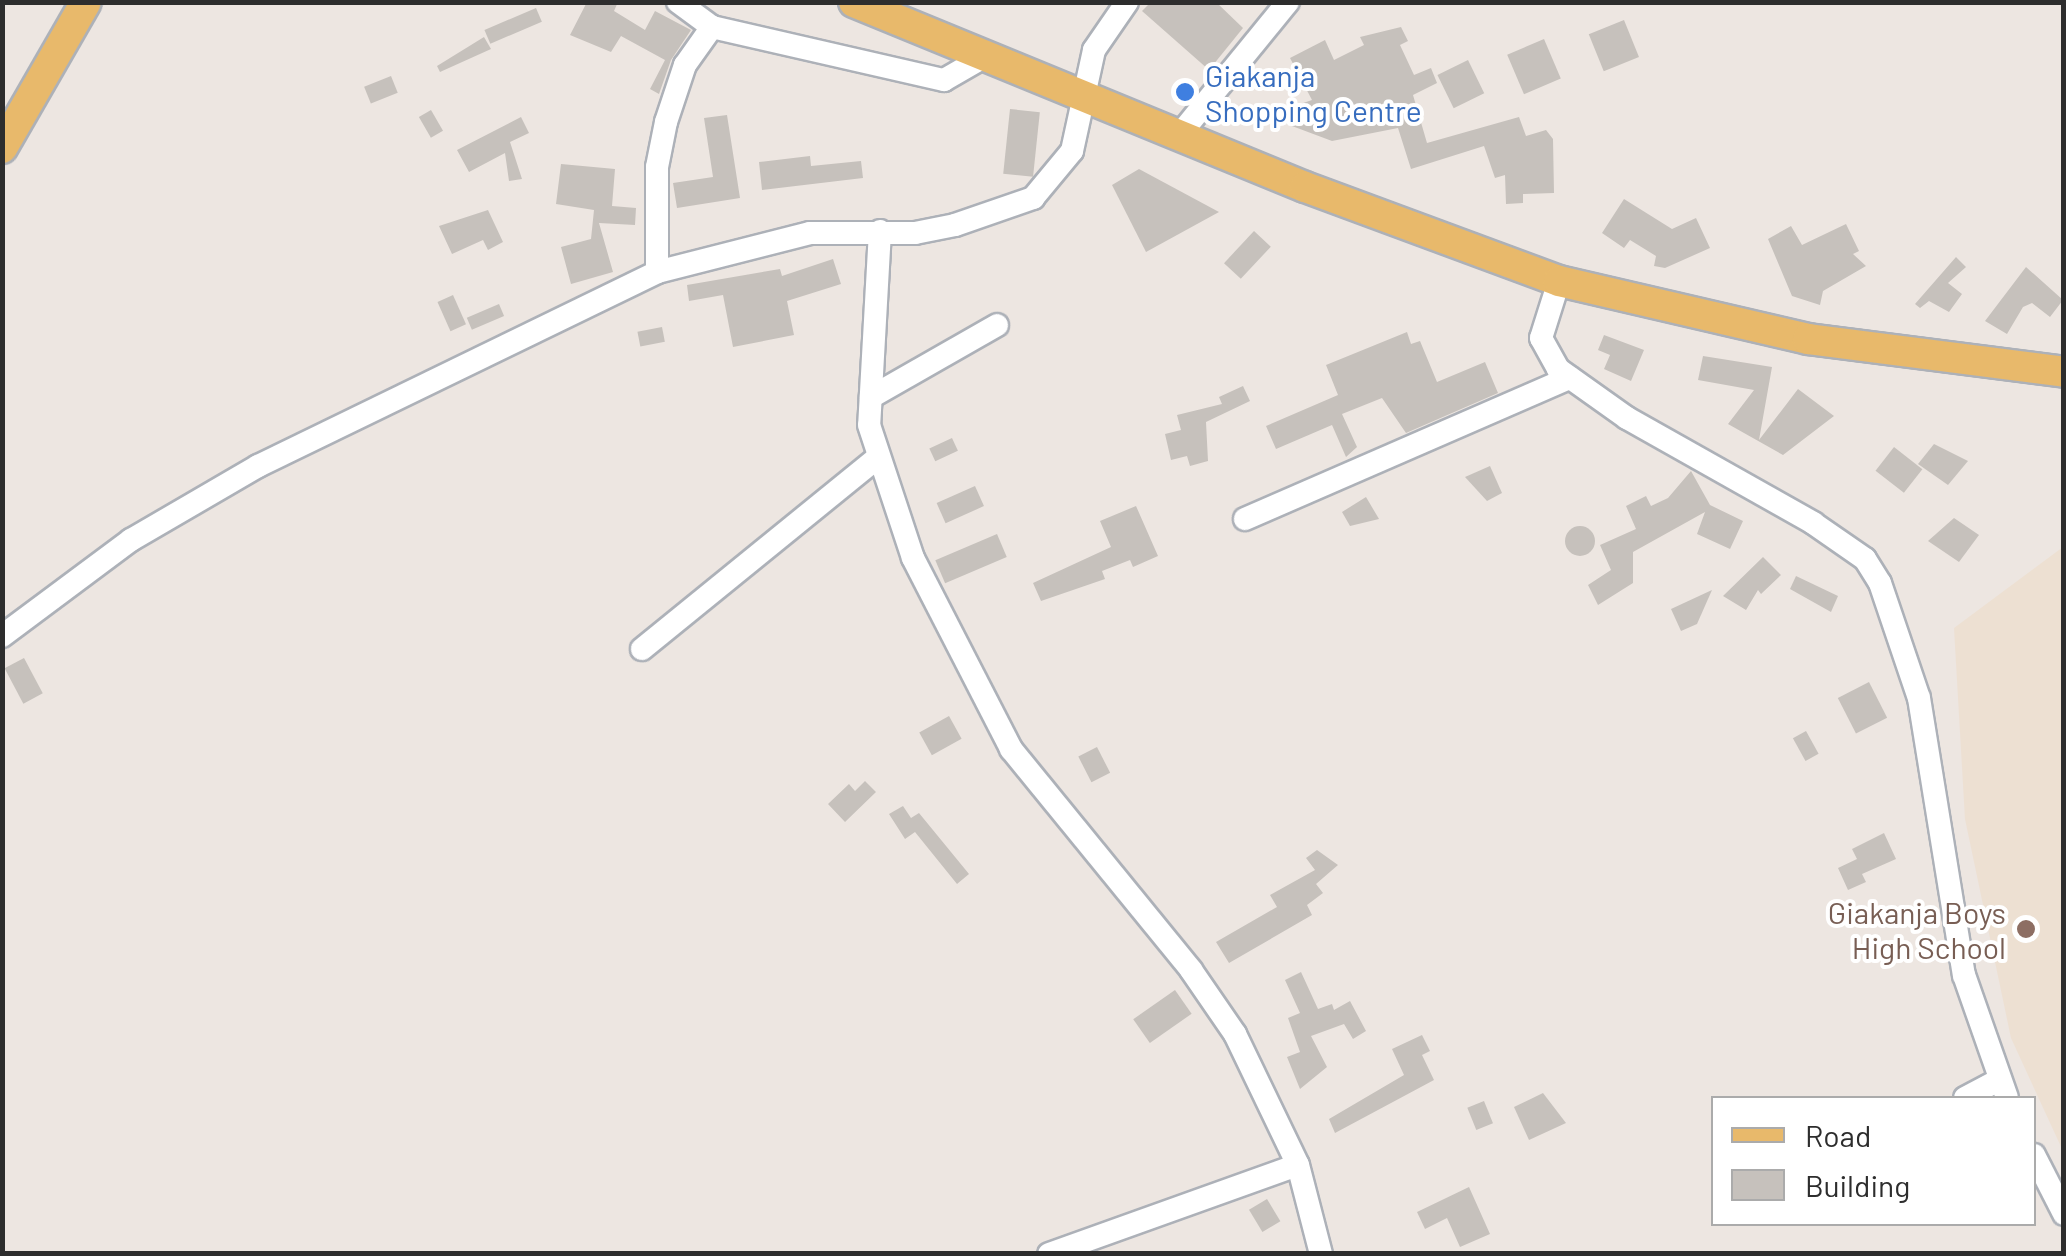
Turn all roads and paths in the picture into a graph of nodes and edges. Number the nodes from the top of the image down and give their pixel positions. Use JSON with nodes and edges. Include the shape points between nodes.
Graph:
{"nodes":[{"id":1,"x":86,"y":2,"type":"edge"},
{"id":2,"x":678,"y":2,"type":"edge"},
{"id":3,"x":854,"y":2,"type":"edge"},
{"id":4,"x":1126,"y":2,"type":"edge"},
{"id":5,"x":1288,"y":2,"type":"edge"},
{"id":6,"x":712,"y":27,"type":"junction"},
{"id":7,"x":984,"y":57,"type":"junction"},
{"id":8,"x":1084,"y":97,"type":"junction"},
{"id":9,"x":1181,"y":134,"type":"junction"},
{"id":10,"x":2,"y":148,"type":"edge"},
{"id":11,"x":880,"y":231,"type":"junction"},
{"id":12,"x":657,"y":272,"type":"junction"},
{"id":13,"x":1560,"y":281,"type":"junction"},
{"id":14,"x":998,"y":325,"type":"dead end"},
{"id":15,"x":2064,"y":372,"type":"edge"},
{"id":16,"x":1570,"y":378,"type":"junction"},
{"id":17,"x":871,"y":397,"type":"junction"},
{"id":18,"x":878,"y":458,"type":"junction"},
{"id":19,"x":1245,"y":519,"type":"dead end"},
{"id":20,"x":2,"y":636,"type":"edge"},
{"id":21,"x":642,"y":650,"type":"dead end"},
{"id":22,"x":2003,"y":1090,"type":"edge"},
{"id":23,"x":1974,"y":1096,"type":"edge"},
{"id":24,"x":2036,"y":1159,"type":"edge"},
{"id":25,"x":1298,"y":1165,"type":"junction"},
{"id":26,"x":2064,"y":1214,"type":"edge"},
{"id":27,"x":1049,"y":1254,"type":"edge"},
{"id":28,"x":1321,"y":1254,"type":"edge"}],
"edges":[{"from":1,"to":10,"type":"main road"},
{"from":2,"to":6,"type":"street"},
{"from":3,"to":7,"type":"main road"},
{"from":4,"to":8,"type":"street","via":[[1094,50]]},
{"from":5,"to":9,"type":"street"},
{"from":6,"to":7,"type":"street","via":[[944,80]]},
{"from":6,"to":12,"type":"street","via":[[686,65],[666,122],[657,167]]},
{"from":7,"to":8,"type":"main road"},
{"from":8,"to":9,"type":"main road"},
{"from":8,"to":11,"type":"street","via":[[1072,151],[1033,198],[955,225]]},
{"from":9,"to":13,"type":"main road"},
{"from":11,"to":12,"type":"street","via":[[810,233]]},
{"from":11,"to":17,"type":"street"},
{"from":12,"to":20,"type":"street","via":[[284,452],[131,540]]},
{"from":13,"to":15,"type":"main road","via":[[1808,339]]},
{"from":13,"to":16,"type":"street","via":[[1542,338],[1545,355]]},
{"from":14,"to":17,"type":"street"},
{"from":16,"to":19,"type":"street"},
{"from":16,"to":22,"type":"street","via":[[1813,522],[1864,559],[1880,582],[1918,698],[1948,906]]},
{"from":17,"to":18,"type":"street","via":[[869,426]]},
{"from":18,"to":21,"type":"street"},
{"from":18,"to":25,"type":"street","via":[[913,558],[981,699],[1011,749],[1191,970],[1253,1067]]},
{"from":22,"to":23,"type":"street"},
{"from":24,"to":26,"type":"street"},
{"from":25,"to":27,"type":"street"},
{"from":25,"to":28,"type":"street"}]}
